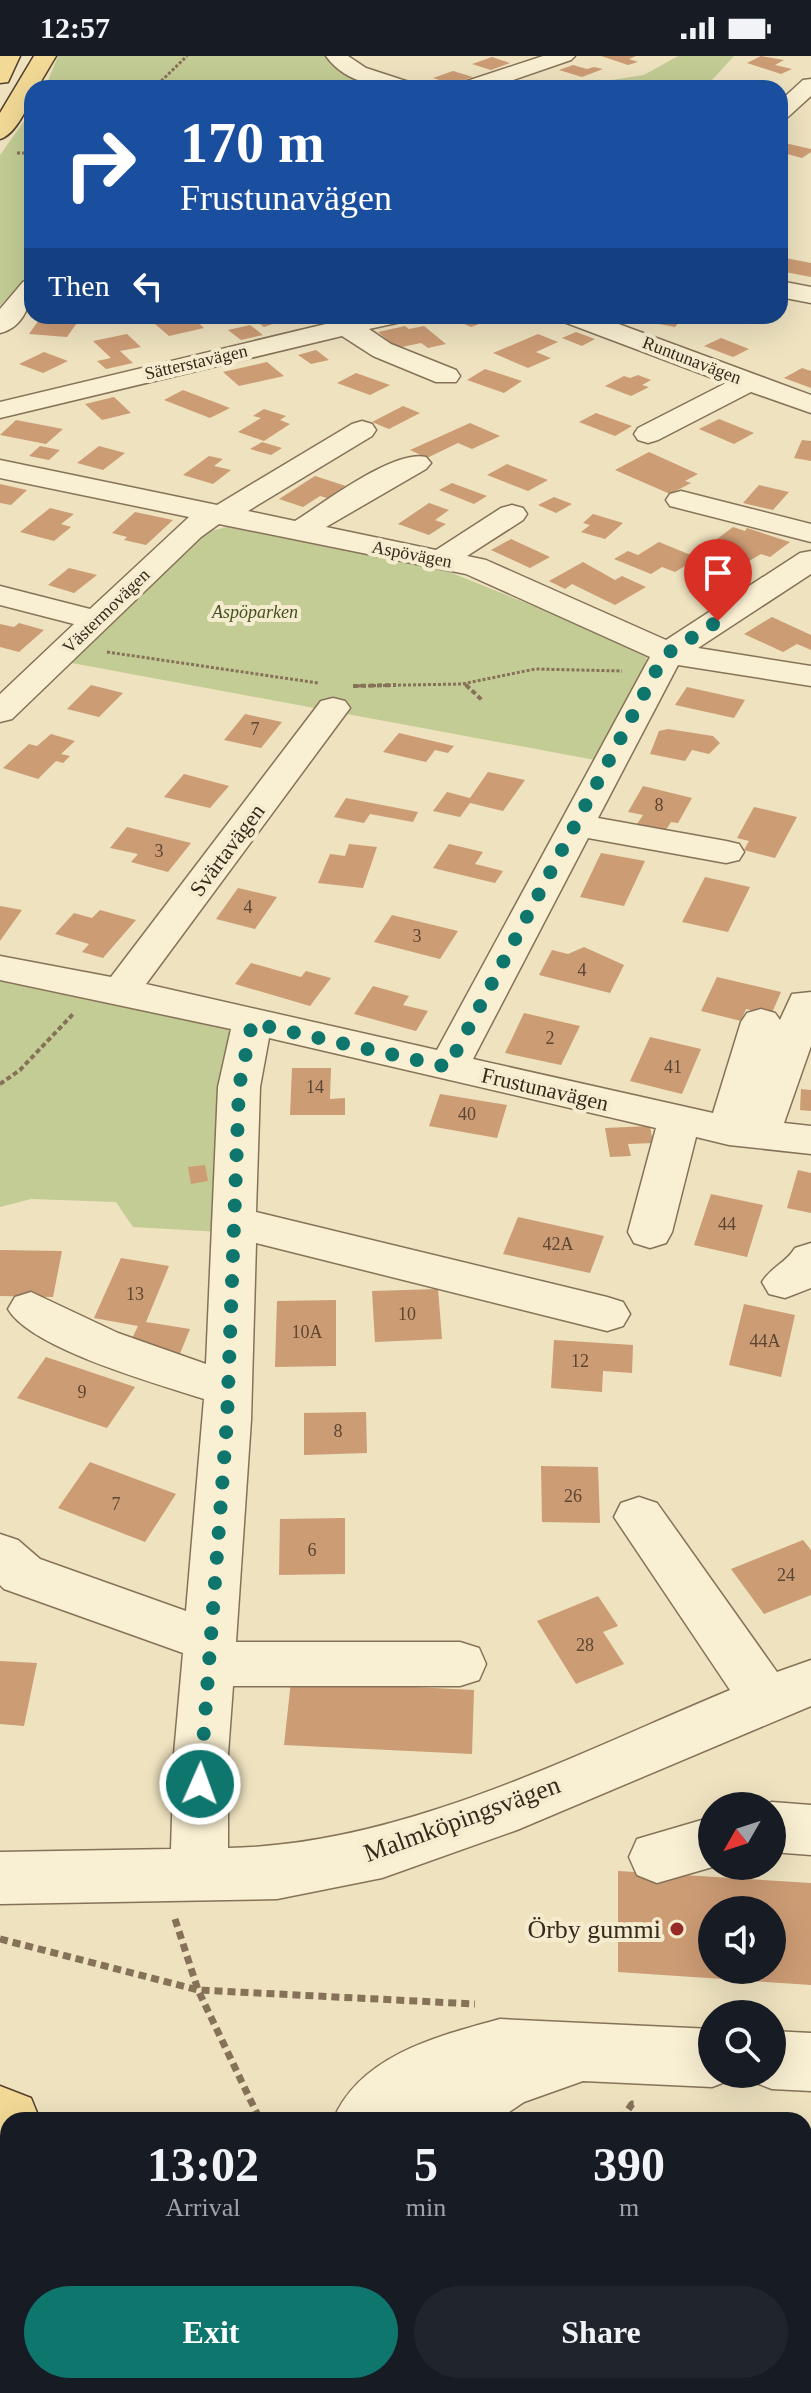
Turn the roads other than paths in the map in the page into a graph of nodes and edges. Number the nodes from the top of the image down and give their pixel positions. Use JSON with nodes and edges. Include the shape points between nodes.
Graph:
{"nodes":[{"id":1,"x":9,"y":56,"type":"edge"},
{"id":2,"x":45,"y":56,"type":"edge"},
{"id":3,"x":337,"y":56,"type":"edge"},
{"id":4,"x":564,"y":56,"type":"edge"},
{"id":5,"x":0,"y":77,"type":"edge"},
{"id":6,"x":31,"y":80,"type":"edge"},
{"id":7,"x":382,"y":80,"type":"edge"},
{"id":8,"x":493,"y":80,"type":"edge"},
{"id":9,"x":811,"y":85,"type":"edge"},
{"id":10,"x":24,"y":91,"type":"edge"},
{"id":11,"x":788,"y":105,"type":"edge"},
{"id":12,"x":0,"y":132,"type":"edge"},
{"id":13,"x":788,"y":291,"type":"edge"},
{"id":14,"x":811,"y":295,"type":"edge"},
{"id":15,"x":24,"y":296,"type":"edge"},
{"id":16,"x":346,"y":324,"type":"edge"},
{"id":17,"x":351,"y":324,"type":"edge"},
{"id":18,"x":594,"y":324,"type":"edge"},
{"id":19,"x":0,"y":325,"type":"edge"},
{"id":20,"x":446,"y":376,"type":"dead end"},
{"id":21,"x":749,"y":382,"type":"junction"},
{"id":22,"x":811,"y":405,"type":"edge"},
{"id":23,"x":0,"y":410,"type":"edge"},
{"id":24,"x":362,"y":430,"type":"dead end"},
{"id":25,"x":648,"y":434,"type":"dead end"},
{"id":26,"x":416,"y":463,"type":"dead end"},
{"id":27,"x":0,"y":469,"type":"edge"},
{"id":28,"x":681,"y":500,"type":"dead end"},
{"id":29,"x":217,"y":514,"type":"junction"},
{"id":30,"x":512,"y":514,"type":"dead end"},
{"id":31,"x":299,"y":531,"type":"junction"},
{"id":32,"x":811,"y":533,"type":"edge"},
{"id":33,"x":442,"y":559,"type":"junction"},
{"id":34,"x":811,"y":560,"type":"edge"},
{"id":35,"x":0,"y":595,"type":"edge"},
{"id":36,"x":97,"y":620,"type":"junction"},
{"id":37,"x":663,"y":660,"type":"junction"},
{"id":38,"x":811,"y":676,"type":"edge"},
{"id":39,"x":334,"y":697,"type":"road end"},
{"id":40,"x":0,"y":712,"type":"edge"},
{"id":41,"x":575,"y":825,"type":"junction"},
{"id":42,"x":726,"y":852,"type":"dead end"},
{"id":43,"x":0,"y":968,"type":"edge"},
{"id":44,"x":121,"y":991,"type":"junction"},
{"id":45,"x":806,"y":1003,"type":"dead end"},
{"id":46,"x":761,"y":1022,"type":"dead end"},
{"id":47,"x":252,"y":1023,"type":"junction"},
{"id":48,"x":448,"y":1067,"type":"junction"},
{"id":49,"x":679,"y":1120,"type":"junction"},
{"id":50,"x":744,"y":1133,"type":"junction"},
{"id":51,"x":811,"y":1140,"type":"edge"},
{"id":52,"x":234,"y":1222,"type":"junction"},
{"id":53,"x":650,"y":1232,"type":"dead end"},
{"id":54,"x":31,"y":1309,"type":"dead end"},
{"id":55,"x":607,"y":1314,"type":"dead end"},
{"id":56,"x":228,"y":1389,"type":"junction"},
{"id":57,"x":639,"y":1517,"type":"dead end"},
{"id":58,"x":0,"y":1554,"type":"edge"},
{"id":59,"x":209,"y":1652,"type":"junction"},
{"id":60,"x":460,"y":1664,"type":"dead end"},
{"id":61,"x":788,"y":1691,"type":"edge"},
{"id":62,"x":786,"y":1828,"type":"edge"},
{"id":63,"x":811,"y":1830,"type":"edge"},
{"id":64,"x":698,"y":1846,"type":"edge"},
{"id":65,"x":657,"y":1857,"type":"dead end"},
{"id":66,"x":180,"y":1876,"type":"junction"},
{"id":67,"x":0,"y":1878,"type":"edge"},
{"id":68,"x":584,"y":2054,"type":"junction"},
{"id":69,"x":698,"y":2058,"type":"edge"},
{"id":70,"x":786,"y":2061,"type":"edge"},
{"id":71,"x":811,"y":2062,"type":"edge"},
{"id":72,"x":373,"y":2112,"type":"edge"},
{"id":73,"x":453,"y":2112,"type":"edge"}],
"edges":[{"from":1,"to":5,"type":"main road"},
{"from":2,"to":6,"type":"main road"},
{"from":3,"to":7,"type":"street","via":[[341,63]]},
{"from":4,"to":8,"type":"street"},
{"from":9,"to":11,"type":"street"},
{"from":10,"to":12,"type":"main road"},
{"from":13,"to":14,"type":"street"},
{"from":15,"to":19,"type":"street"},
{"from":16,"to":23,"type":"street","name":"Sätterstavägen"},
{"from":17,"to":20,"type":"street","via":[[382,350]]},
{"from":18,"to":21,"type":"street","name":"Runtunavägen"},
{"from":21,"to":22,"type":"street","name":"Runtunavägen"},
{"from":21,"to":25,"type":"street"},
{"from":24,"to":29,"type":"street","name":"Västermovägen"},
{"from":26,"to":31,"type":"street"},
{"from":27,"to":29,"type":"street","name":"Aspövägen"},
{"from":28,"to":32,"type":"street"},
{"from":29,"to":31,"type":"street","name":"Aspövägen"},
{"from":29,"to":36,"type":"street","name":"Västermovägen","via":[[190,531]]},
{"from":30,"to":33,"type":"street"},
{"from":31,"to":33,"type":"street","name":"Aspövägen"},
{"from":33,"to":37,"type":"street","name":"Aspövägen","via":[[475,567]]},
{"from":34,"to":37,"type":"street"},
{"from":35,"to":36,"type":"street"},
{"from":36,"to":40,"type":"street","name":"Västermovägen"},
{"from":37,"to":38,"type":"street","name":"Aspövägen"},
{"from":37,"to":41,"type":"street"},
{"from":39,"to":44,"type":"street","name":"Svärtavägen"},
{"from":41,"to":42,"type":"street"},
{"from":41,"to":48,"type":"street"},
{"from":43,"to":44,"type":"street","name":"Frustunavägen"},
{"from":44,"to":47,"type":"street","name":"Frustunavägen"},
{"from":45,"to":50,"type":"street"},
{"from":46,"to":50,"type":"street"},
{"from":47,"to":48,"type":"street","name":"Frustunavägen"},
{"from":47,"to":52,"type":"street","via":[[239,1087]]},
{"from":48,"to":49,"type":"street","name":"Frustunavägen"},
{"from":49,"to":50,"type":"street","name":"Frustunavägen"},
{"from":49,"to":53,"type":"street"},
{"from":50,"to":51,"type":"street","name":"Frustunavägen"},
{"from":52,"to":55,"type":"street"},
{"from":52,"to":56,"type":"street"},
{"from":54,"to":56,"type":"street","via":[[61,1329]]},
{"from":56,"to":59,"type":"street"},
{"from":57,"to":61,"type":"street"},
{"from":58,"to":59,"type":"street","via":[[22,1574]]},
{"from":59,"to":60,"type":"street"},
{"from":59,"to":66,"type":"street","via":[[201,1754]]},
{"from":61,"to":66,"type":"street","name":"Malmköpingsvägen","via":[[497,1812],[382,1852],[277,1873]]},
{"from":62,"to":63,"type":"street"},
{"from":64,"to":65,"type":"street"},
{"from":66,"to":67,"type":"street","name":"Malmköpingsvägen"},
{"from":68,"to":69,"type":"street"},
{"from":68,"to":72,"type":"street","via":[[500,2048],[438,2066],[400,2087]]},
{"from":68,"to":73,"type":"street","via":[[507,2078]]},
{"from":70,"to":71,"type":"street"}]}
